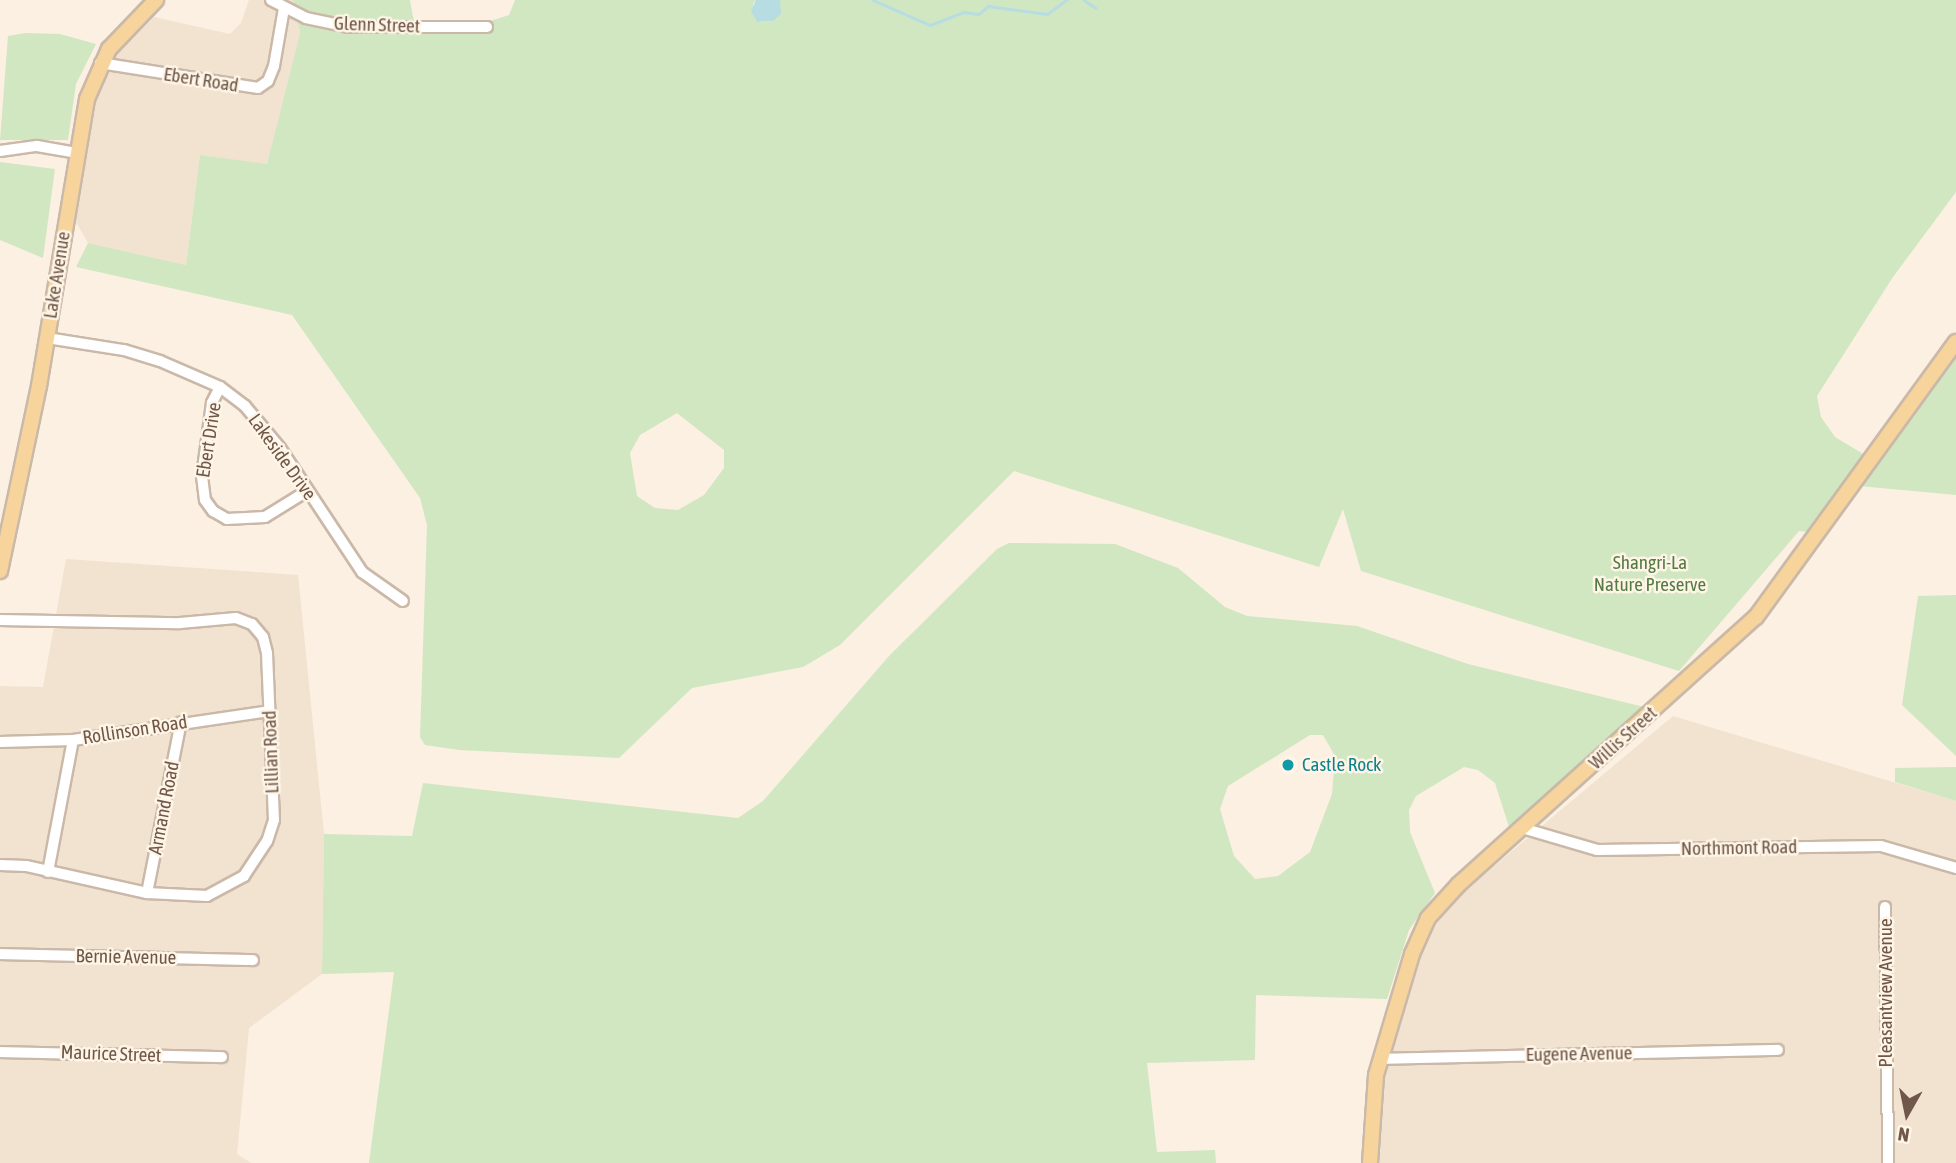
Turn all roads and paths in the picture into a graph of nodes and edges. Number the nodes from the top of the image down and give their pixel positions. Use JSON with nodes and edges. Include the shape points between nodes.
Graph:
{"nodes":[{"id":1,"x":156,"y":0,"type":"edge"},
{"id":2,"x":271,"y":0,"type":"edge"},
{"id":3,"x":284,"y":8,"type":"junction"},
{"id":4,"x":487,"y":27,"type":"dead end"},
{"id":5,"x":100,"y":63,"type":"junction"},
{"id":6,"x":0,"y":151,"type":"edge"},
{"id":7,"x":76,"y":153,"type":"junction"},
{"id":8,"x":47,"y":338,"type":"junction"},
{"id":9,"x":1956,"y":342,"type":"edge"},
{"id":10,"x":219,"y":387,"type":"junction"},
{"id":11,"x":307,"y":491,"type":"junction"},
{"id":12,"x":0,"y":571,"type":"edge"},
{"id":13,"x":403,"y":601,"type":"dead end"},
{"id":14,"x":0,"y":620,"type":"edge"},
{"id":15,"x":269,"y":711,"type":"junction"},
{"id":16,"x":181,"y":722,"type":"junction"},
{"id":17,"x":73,"y":740,"type":"junction"},
{"id":18,"x":0,"y":742,"type":"edge"},
{"id":19,"x":1522,"y":828,"type":"junction"},
{"id":20,"x":0,"y":865,"type":"edge"},
{"id":21,"x":1956,"y":868,"type":"edge"},
{"id":22,"x":48,"y":872,"type":"junction"},
{"id":23,"x":147,"y":893,"type":"junction"},
{"id":24,"x":1885,"y":907,"type":"dead end"},
{"id":25,"x":0,"y":954,"type":"edge"},
{"id":26,"x":253,"y":960,"type":"dead end"},
{"id":27,"x":1778,"y":1050,"type":"dead end"},
{"id":28,"x":0,"y":1052,"type":"edge"},
{"id":29,"x":222,"y":1057,"type":"dead end"},
{"id":30,"x":1380,"y":1059,"type":"junction"},
{"id":31,"x":1370,"y":1163,"type":"edge"},
{"id":32,"x":1888,"y":1163,"type":"edge"}],
"edges":[{"from":1,"to":5,"type":"main road","name":"Lake Avenue"},
{"from":2,"to":3,"type":"street","name":"Glenn Street"},
{"from":3,"to":4,"type":"street","name":"Glenn Street","via":[[349,27]]},
{"from":3,"to":5,"type":"street","name":"Ebert Road","via":[[271,75],[258,88]]},
{"from":5,"to":7,"type":"main road","name":"Lake Avenue","via":[[86,99]]},
{"from":6,"to":7,"type":"street","via":[[37,146]]},
{"from":7,"to":8,"type":"main road","name":"Lake Avenue"},
{"from":8,"to":10,"type":"street","name":"Lakeside Drive","via":[[124,350]]},
{"from":8,"to":12,"type":"main road","name":"Lake Avenue"},
{"from":9,"to":19,"type":"main road","name":"Willis Street","via":[[1756,617]]},
{"from":10,"to":11,"type":"street","name":"Lakeside Drive","via":[[263,425]]},
{"from":10,"to":11,"type":"street","name":"Ebert Drive","via":[[212,403],[202,476],[205,500],[213,511],[227,519],[265,517]]},
{"from":11,"to":13,"type":"street","name":"Lakeside Drive","via":[[362,572]]},
{"from":14,"to":15,"type":"street","name":"Lillian Road","via":[[180,623],[236,618],[252,624],[263,637]]},
{"from":15,"to":16,"type":"street","name":"Rollinson Road"},
{"from":15,"to":23,"type":"street","name":"Lillian Road","via":[[274,820],[259,856],[244,876],[207,896]]},
{"from":16,"to":17,"type":"street","name":"Rollinson Road"},
{"from":16,"to":23,"type":"street","name":"Armand Road"},
{"from":17,"to":18,"type":"street","name":"Rollinson Road"},
{"from":17,"to":22,"type":"street"},
{"from":19,"to":21,"type":"street","name":"Northmont Road","via":[[1597,850],[1867,845],[1897,849]]},
{"from":19,"to":30,"type":"main road","name":"Willis Street","via":[[1443,899],[1423,926]]},
{"from":20,"to":22,"type":"street","name":"Lillian Road"},
{"from":22,"to":23,"type":"street","name":"Lillian Road"},
{"from":24,"to":32,"type":"street","name":"Pleasantview Avenue"},
{"from":25,"to":26,"type":"street","name":"Bernie Avenue"},
{"from":27,"to":30,"type":"street","name":"Eugene Avenue"},
{"from":28,"to":29,"type":"street","name":"Maurice Street"},
{"from":30,"to":31,"type":"main road","name":"Willis Street"}]}
